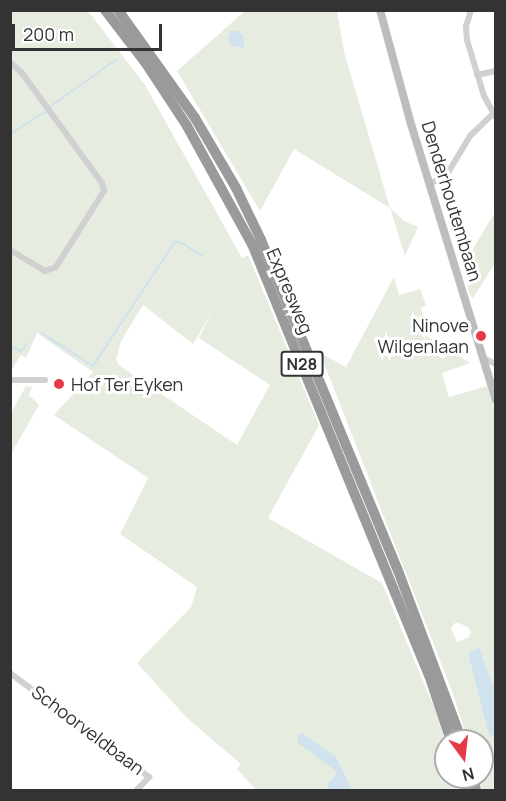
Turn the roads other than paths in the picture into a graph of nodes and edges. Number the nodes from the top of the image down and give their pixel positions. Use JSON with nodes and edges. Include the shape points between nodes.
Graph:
{"nodes":[{"id":1,"x":105,"y":10,"type":"edge"},
{"id":2,"x":118,"y":10,"type":"edge"},
{"id":3,"x":380,"y":10,"type":"edge"},
{"id":4,"x":471,"y":10,"type":"edge"},
{"id":5,"x":10,"y":62,"type":"edge"},
{"id":6,"x":495,"y":70,"type":"edge"},
{"id":7,"x":477,"y":75,"type":"junction"},
{"id":8,"x":494,"y":116,"type":"edge"},
{"id":9,"x":429,"y":184,"type":"junction"},
{"id":10,"x":10,"y":250,"type":"edge"},
{"id":11,"x":483,"y":358,"type":"junction"},
{"id":12,"x":495,"y":363,"type":"edge"},
{"id":13,"x":10,"y":380,"type":"edge"},
{"id":14,"x":45,"y":380,"type":"dead end"},
{"id":15,"x":495,"y":400,"type":"edge"},
{"id":16,"x":10,"y":673,"type":"edge"},
{"id":17,"x":446,"y":729,"type":"edge"},
{"id":18,"x":457,"y":729,"type":"edge"},
{"id":19,"x":136,"y":790,"type":"edge"}],
"edges":[{"from":1,"to":17,"type":"highway","name":"Expresweg","number":"N28","via":[[182,117],[252,244],[397,597]]},
{"from":2,"to":18,"type":"highway","name":"Expresweg","number":"N28","via":[[195,118],[261,240],[397,568]]},
{"from":3,"to":9,"type":"street","name":"Denderhoutembaan"},
{"from":4,"to":7,"type":"street","via":[[466,33]]},
{"from":5,"to":10,"type":"street","via":[[22,73],[104,191],[56,267],[45,271]]},
{"from":6,"to":7,"type":"street"},
{"from":7,"to":8,"type":"street"},
{"from":8,"to":9,"type":"street","via":[[470,136],[446,176]]},
{"from":9,"to":11,"type":"street","name":"Denderhoutembaan"},
{"from":11,"to":12,"type":"street"},
{"from":11,"to":15,"type":"street","name":"Denderhoutembaan"},
{"from":13,"to":14,"type":"street"},
{"from":16,"to":19,"type":"street","name":"Schoorveldbaan","via":[[149,777]]}]}
